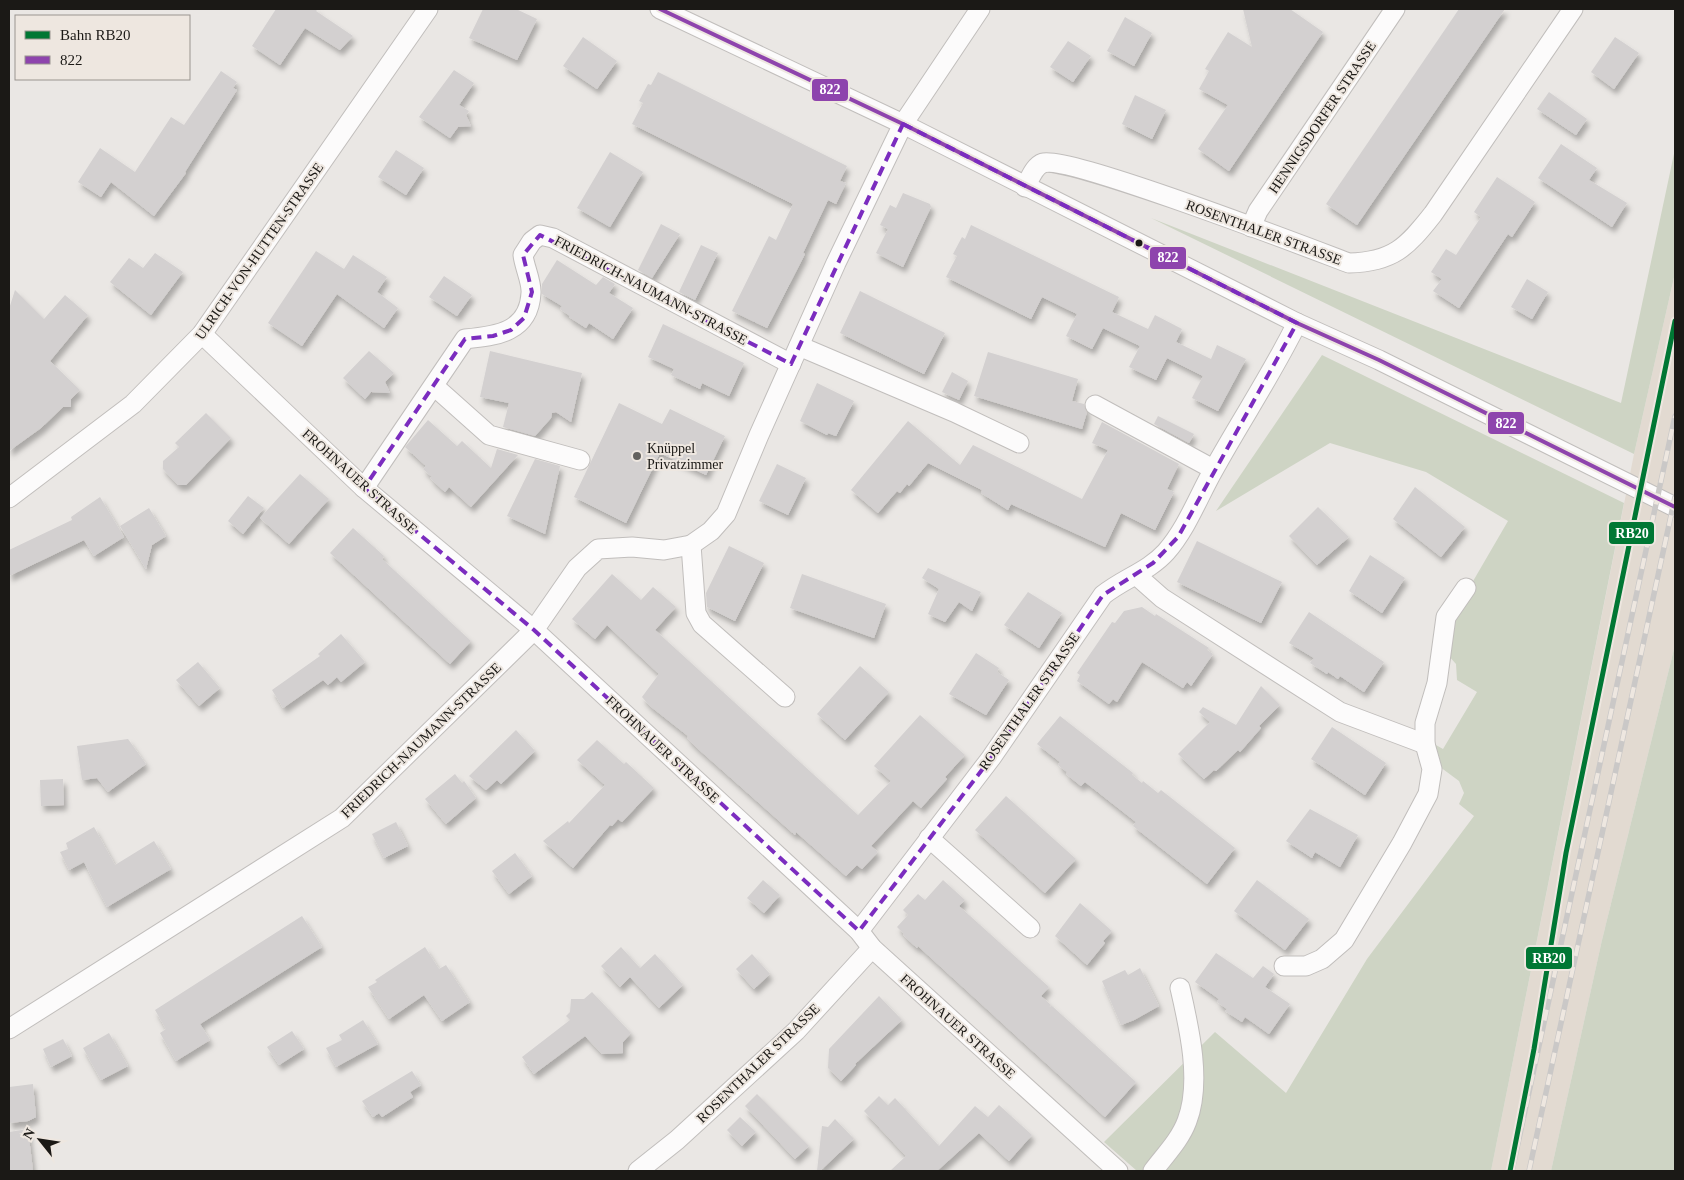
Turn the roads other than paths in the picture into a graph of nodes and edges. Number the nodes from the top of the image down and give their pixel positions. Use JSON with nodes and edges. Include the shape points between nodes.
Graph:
{"nodes":[{"id":1,"x":428,"y":9,"type":"edge"},
{"id":2,"x":660,"y":9,"type":"edge"},
{"id":3,"x":980,"y":9,"type":"edge"},
{"id":4,"x":1395,"y":9,"type":"edge"},
{"id":5,"x":1574,"y":9,"type":"edge"},
{"id":6,"x":903,"y":124,"type":"junction"},
{"id":7,"x":1025,"y":187,"type":"junction"},
{"id":8,"x":1251,"y":227,"type":"junction"},
{"id":9,"x":1297,"y":323,"type":"junction"},
{"id":10,"x":202,"y":334,"type":"junction"},
{"id":11,"x":799,"y":346,"type":"junction"},
{"id":12,"x":791,"y":364,"type":"junction"},
{"id":13,"x":434,"y":386,"type":"junction"},
{"id":14,"x":1095,"y":405,"type":"dead end"},
{"id":15,"x":1019,"y":443,"type":"dead end"},
{"id":16,"x":580,"y":460,"type":"dead end"},
{"id":17,"x":1213,"y":469,"type":"junction"},
{"id":18,"x":364,"y":488,"type":"junction"},
{"id":19,"x":9,"y":498,"type":"edge"},
{"id":20,"x":1675,"y":507,"type":"edge"},
{"id":21,"x":691,"y":545,"type":"junction"},
{"id":22,"x":1136,"y":574,"type":"junction"},
{"id":23,"x":1466,"y":588,"type":"dead end"},
{"id":24,"x":534,"y":630,"type":"junction"},
{"id":25,"x":785,"y":697,"type":"dead end"},
{"id":26,"x":1425,"y":744,"type":"junction"},
{"id":27,"x":930,"y":838,"type":"junction"},
{"id":28,"x":1030,"y":928,"type":"dead end"},
{"id":29,"x":859,"y":931,"type":"junction"},
{"id":30,"x":872,"y":948,"type":"junction"},
{"id":31,"x":1284,"y":966,"type":"dead end"},
{"id":32,"x":1180,"y":988,"type":"dead end"},
{"id":33,"x":9,"y":1029,"type":"edge"},
{"id":34,"x":638,"y":1171,"type":"edge"},
{"id":35,"x":1118,"y":1171,"type":"edge"},
{"id":36,"x":1153,"y":1171,"type":"edge"}],
"edges":[{"from":1,"to":10,"type":"street","name":"ULRICH-VON-HUTTEN-STRASSE"},
{"from":2,"to":6,"type":"street"},
{"from":3,"to":6,"type":"street","name":"FRIEDRICH-NAUMANN-STRASSE"},
{"from":4,"to":8,"type":"street","name":"HENNIGSDORFER STRASSE","via":[[1258,211]]},
{"from":5,"to":8,"type":"street","name":"ROSENTHALER STRASSE","via":[[1433,214],[1396,253],[1372,262],[1349,263]]},
{"from":6,"to":7,"type":"street"},
{"from":6,"to":11,"type":"street","name":"FRIEDRICH-NAUMANN-STRASSE"},
{"from":7,"to":8,"type":"street","name":"ROSENTHALER STRASSE","via":[[1036,168],[1044,162],[1108,177]]},
{"from":7,"to":9,"type":"street"},
{"from":9,"to":17,"type":"street","name":"ROSENTHALER STRASSE","via":[[1280,358]]},
{"from":9,"to":20,"type":"street","via":[[1379,360]]},
{"from":10,"to":18,"type":"street","name":"FROHNAUER STRASSE"},
{"from":10,"to":19,"type":"street","name":"ULRICH-VON-HUTTEN-STRASSE","via":[[133,404]]},
{"from":11,"to":12,"type":"street","name":"FRIEDRICH-NAUMANN-STRASSE"},
{"from":11,"to":15,"type":"street"},
{"from":12,"to":13,"type":"street","name":"FRIEDRICH-NAUMANN-STRASSE","via":[[552,238],[540,235],[523,255],[532,292],[524,318],[511,330],[465,339]]},
{"from":12,"to":21,"type":"street","name":"FRIEDRICH-NAUMANN-STRASSE","via":[[726,514],[711,532]]},
{"from":13,"to":16,"type":"street","via":[[489,435]]},
{"from":13,"to":18,"type":"street","name":"FRIEDRICH-NAUMANN-STRASSE"},
{"from":14,"to":17,"type":"street"},
{"from":17,"to":22,"type":"street","name":"ROSENTHALER STRASSE","via":[[1178,537],[1154,563]]},
{"from":18,"to":24,"type":"street","name":"FROHNAUER STRASSE"},
{"from":21,"to":24,"type":"street","name":"FRIEDRICH-NAUMANN-STRASSE","via":[[664,550],[632,547],[598,549],[577,568]]},
{"from":21,"to":25,"type":"street","via":[[696,613],[702,624]]},
{"from":22,"to":26,"type":"street","via":[[1162,598],[1340,712]]},
{"from":22,"to":27,"type":"street","name":"ROSENTHALER STRASSE","via":[[1103,595],[991,758]]},
{"from":23,"to":26,"type":"street","via":[[1446,617],[1437,683],[1425,723]]},
{"from":24,"to":29,"type":"street","name":"FROHNAUER STRASSE"},
{"from":24,"to":33,"type":"street","name":"FRIEDRICH-NAUMANN-STRASSE","via":[[342,818]]},
{"from":26,"to":31,"type":"street","via":[[1432,769],[1428,794],[1344,940],[1322,959],[1306,966]]},
{"from":27,"to":28,"type":"street"},
{"from":27,"to":29,"type":"street","name":"ROSENTHALER STRASSE"},
{"from":29,"to":30,"type":"street","name":"FROHNAUER STRASSE"},
{"from":30,"to":34,"type":"street","name":"ROSENTHALER STRASSE","via":[[796,1031],[677,1140]]},
{"from":30,"to":35,"type":"street","name":"FROHNAUER STRASSE"},
{"from":32,"to":36,"type":"street","via":[[1193,1044],[1192,1099],[1188,1120],[1179,1137]]}]}
